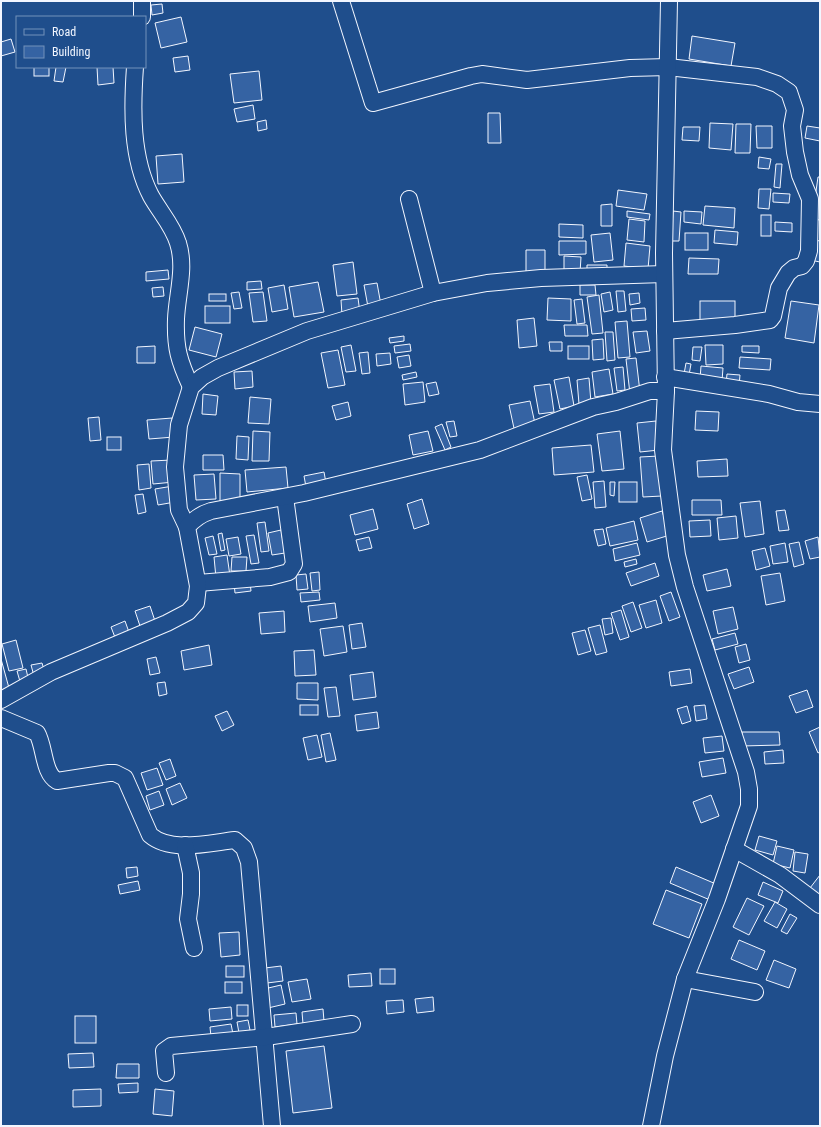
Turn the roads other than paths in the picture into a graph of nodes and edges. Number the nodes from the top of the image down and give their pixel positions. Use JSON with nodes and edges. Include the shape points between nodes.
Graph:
{"nodes":[{"id":1,"x":142,"y":1,"type":"edge"},
{"id":2,"x":341,"y":1,"type":"edge"},
{"id":3,"x":669,"y":1,"type":"edge"},
{"id":4,"x":142,"y":16,"type":"edge"},
{"id":5,"x":668,"y":67,"type":"junction"},
{"id":6,"x":135,"y":68,"type":"edge"},
{"id":7,"x":409,"y":199,"type":"dead end"},
{"id":8,"x":664,"y":274,"type":"junction"},
{"id":9,"x":434,"y":293,"type":"junction"},
{"id":10,"x":665,"y":331,"type":"junction"},
{"id":11,"x":666,"y":384,"type":"junction"},
{"id":12,"x":191,"y":387,"type":"junction"},
{"id":13,"x":820,"y":404,"type":"edge"},
{"id":14,"x":286,"y":497,"type":"junction"},
{"id":15,"x":187,"y":527,"type":"junction"},
{"id":16,"x":198,"y":583,"type":"junction"},
{"id":17,"x":1,"y":700,"type":"edge"},
{"id":18,"x":1,"y":718,"type":"edge"},
{"id":19,"x":185,"y":845,"type":"junction"},
{"id":20,"x":734,"y":850,"type":"junction"},
{"id":21,"x":820,"y":905,"type":"edge"},
{"id":22,"x":194,"y":948,"type":"dead end"},
{"id":23,"x":685,"y":979,"type":"junction"},
{"id":24,"x":755,"y":992,"type":"dead end"},
{"id":25,"x":352,"y":1024,"type":"dead end"},
{"id":26,"x":266,"y":1037,"type":"junction"},
{"id":27,"x":166,"y":1073,"type":"dead end"},
{"id":28,"x":272,"y":1126,"type":"edge"},
{"id":29,"x":651,"y":1126,"type":"edge"}],
"edges":[{"from":1,"to":4,"type":"street"},
{"from":2,"to":5,"type":"street","via":[[373,103],[482,74],[527,80],[630,68]]},
{"from":3,"to":5,"type":"street"},
{"from":5,"to":8,"type":"street"},
{"from":5,"to":10,"type":"street","via":[[758,77],[789,92],[795,110],[792,126],[794,152],[810,200],[810,228],[806,261],[788,273],[780,288],[770,320]]},
{"from":6,"to":12,"type":"street","via":[[133,101],[136,144],[144,180],[178,243],[181,261],[176,319],[177,347],[180,363]]},
{"from":7,"to":9,"type":"street"},
{"from":8,"to":9,"type":"street","via":[[510,281]]},
{"from":8,"to":10,"type":"street"},
{"from":9,"to":12,"type":"street","via":[[307,331],[218,368]]},
{"from":10,"to":11,"type":"street"},
{"from":11,"to":13,"type":"street","via":[[769,394],[798,402]]},
{"from":11,"to":14,"type":"street","via":[[616,402],[593,407],[480,450]]},
{"from":11,"to":20,"type":"street","via":[[663,450],[676,555],[746,772],[749,789],[749,806]]},
{"from":12,"to":15,"type":"street","via":[[179,425],[175,467],[179,510]]},
{"from":14,"to":15,"type":"street","via":[[211,510],[194,519]]},
{"from":14,"to":16,"type":"street","via":[[294,564],[289,572],[270,577]]},
{"from":15,"to":16,"type":"street"},
{"from":16,"to":17,"type":"street","via":[[196,603],[188,612],[50,672]]},
{"from":18,"to":19,"type":"street","via":[[37,733],[42,743],[48,773],[57,781],[115,772],[125,778],[150,835],[164,844]]},
{"from":19,"to":22,"type":"street","via":[[191,873],[188,919]]},
{"from":19,"to":26,"type":"street","via":[[235,840],[248,855]]},
{"from":20,"to":21,"type":"street","via":[[780,875]]},
{"from":20,"to":23,"type":"street"},
{"from":23,"to":24,"type":"street"},
{"from":23,"to":29,"type":"street","via":[[665,1056]]},
{"from":25,"to":26,"type":"street"},
{"from":26,"to":27,"type":"street","via":[[168,1047],[164,1051]]},
{"from":26,"to":28,"type":"street"}]}
